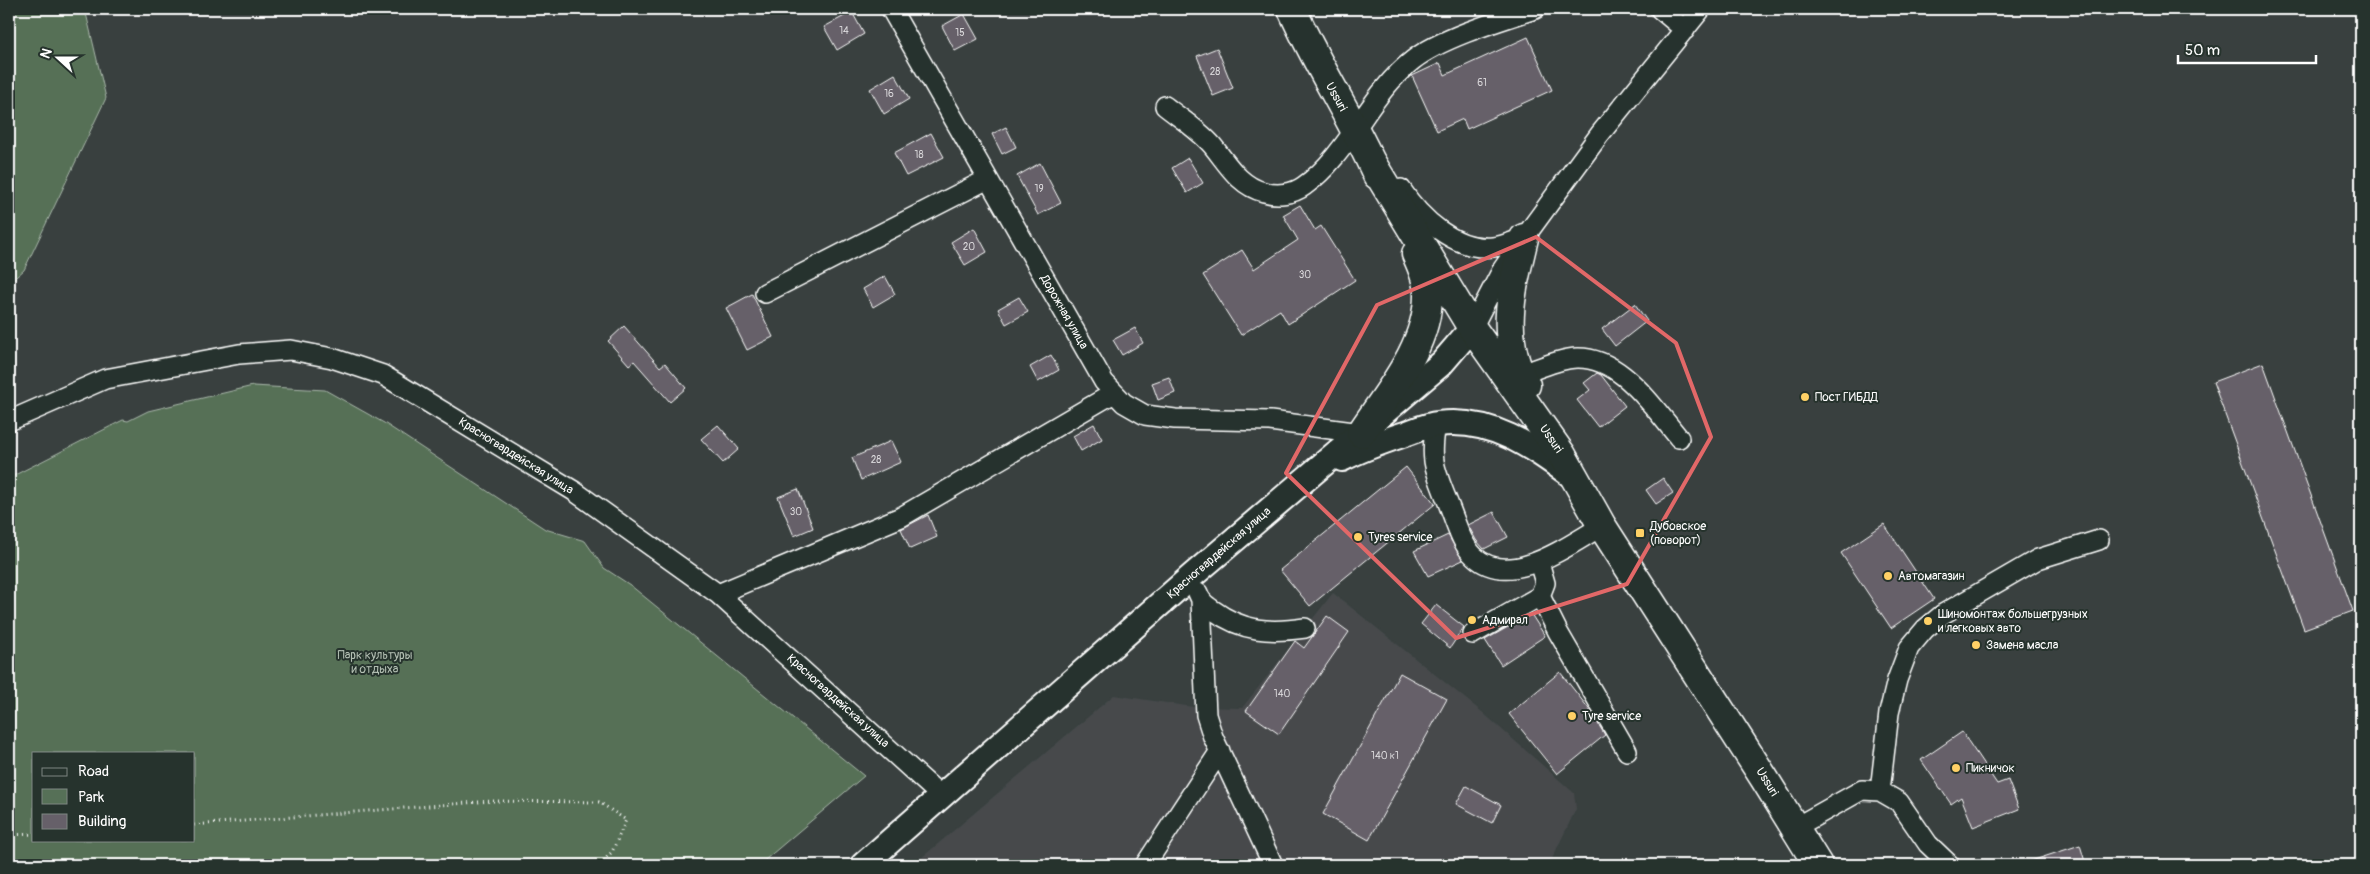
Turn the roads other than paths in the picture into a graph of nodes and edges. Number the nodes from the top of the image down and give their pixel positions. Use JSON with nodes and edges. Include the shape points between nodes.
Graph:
{"nodes":[{"id":1,"x":891,"y":9,"type":"edge"},
{"id":2,"x":1292,"y":9,"type":"edge"},
{"id":3,"x":1536,"y":9,"type":"edge"},
{"id":4,"x":1660,"y":9,"type":"edge"},
{"id":5,"x":1701,"y":9,"type":"edge"},
{"id":6,"x":1499,"y":14,"type":"edge"},
{"id":7,"x":1685,"y":30,"type":"junction"},
{"id":8,"x":1165,"y":106,"type":"dead end"},
{"id":9,"x":1355,"y":131,"type":"junction"},
{"id":10,"x":1370,"y":160,"type":"junction"},
{"id":11,"x":988,"y":179,"type":"junction"},
{"id":12,"x":1524,"y":238,"type":"junction"},
{"id":13,"x":766,"y":293,"type":"dead end"},
{"id":14,"x":1472,"y":328,"type":"junction"},
{"id":15,"x":1520,"y":375,"type":"junction"},
{"id":16,"x":1114,"y":393,"type":"junction"},
{"id":17,"x":9,"y":421,"type":"edge"},
{"id":18,"x":1436,"y":424,"type":"junction"},
{"id":19,"x":1361,"y":433,"type":"junction"},
{"id":20,"x":1679,"y":438,"type":"dead end"},
{"id":21,"x":1568,"y":467,"type":"junction"},
{"id":22,"x":1311,"y":474,"type":"junction"},
{"id":23,"x":1602,"y":526,"type":"junction"},
{"id":24,"x":2099,"y":540,"type":"dead end"},
{"id":25,"x":1539,"y":562,"type":"junction"},
{"id":26,"x":1193,"y":575,"type":"junction"},
{"id":27,"x":718,"y":594,"type":"junction"},
{"id":28,"x":1540,"y":596,"type":"junction"},
{"id":29,"x":1201,"y":600,"type":"junction"},
{"id":30,"x":1305,"y":628,"type":"dead end"},
{"id":31,"x":1473,"y":634,"type":"dead end"},
{"id":32,"x":1627,"y":750,"type":"dead end"},
{"id":33,"x":1220,"y":752,"type":"junction"},
{"id":34,"x":1880,"y":792,"type":"junction"},
{"id":35,"x":941,"y":796,"type":"junction"},
{"id":36,"x":1796,"y":827,"type":"junction"},
{"id":37,"x":863,"y":865,"type":"edge"},
{"id":38,"x":1145,"y":865,"type":"edge"},
{"id":39,"x":1273,"y":865,"type":"edge"},
{"id":40,"x":1818,"y":865,"type":"edge"},
{"id":41,"x":1950,"y":865,"type":"edge"}],
"edges":[{"from":1,"to":11,"type":"street","name":"Дорожная улица"},
{"from":2,"to":9,"type":"highway","name":"Ussuri","via":[[1319,67]]},
{"from":3,"to":6,"type":"street"},
{"from":4,"to":7,"type":"street"},
{"from":5,"to":7,"type":"street"},
{"from":6,"to":9,"type":"street","via":[[1413,60],[1385,87]]},
{"from":7,"to":12,"type":"street","via":[[1600,134]]},
{"from":8,"to":9,"type":"street","via":[[1211,144],[1227,167],[1246,184],[1264,192],[1284,194],[1303,187]]},
{"from":9,"to":10,"type":"highway","name":"Ussuri"},
{"from":9,"to":12,"type":"street","via":[[1377,155],[1408,201],[1453,239],[1493,248]]},
{"from":10,"to":14,"type":"highway","name":"Ussuri"},
{"from":10,"to":19,"type":"highway","via":[[1417,255],[1428,294],[1426,313],[1415,347]]},
{"from":11,"to":13,"type":"street"},
{"from":11,"to":16,"type":"street","name":"Дорожная улица","via":[[1104,382]]},
{"from":12,"to":14,"type":"street","via":[[1502,270]]},
{"from":12,"to":15,"type":"highway","via":[[1508,328]]},
{"from":14,"to":19,"type":"main road","name":"Красногвардейская улица","via":[[1442,362]]},
{"from":14,"to":21,"type":"highway","name":"Ussuri"},
{"from":15,"to":20,"type":"street","via":[[1569,359],[1589,359],[1603,364],[1626,378]]},
{"from":15,"to":21,"type":"highway"},
{"from":16,"to":19,"type":"street","name":"Дорожная улица","via":[[1124,403],[1146,415],[1175,419],[1270,421]]},
{"from":16,"to":27,"type":"street","via":[[901,517]]},
{"from":17,"to":27,"type":"street","name":"Красногвардейская улица","via":[[106,379],[239,354],[291,350],[332,358],[383,375],[574,491]]},
{"from":18,"to":21,"type":"main road","via":[[1463,422],[1486,426],[1532,446]]},
{"from":18,"to":22,"type":"main road","via":[[1361,449]]},
{"from":18,"to":25,"type":"street","via":[[1432,446],[1434,468],[1458,530],[1473,556],[1500,568],[1513,569]]},
{"from":19,"to":22,"type":"main road","name":"Красногвардейская улица"},
{"from":21,"to":23,"type":"highway","name":"Ussuri"},
{"from":22,"to":26,"type":"main road","name":"Красногвардейская улица"},
{"from":23,"to":25,"type":"street"},
{"from":23,"to":36,"type":"highway","name":"Ussuri"},
{"from":24,"to":34,"type":"street","via":[[2038,559],[1943,614],[1925,629],[1909,648],[1897,680],[1889,714]]},
{"from":25,"to":28,"type":"street","via":[[1545,583]]},
{"from":26,"to":29,"type":"street"},
{"from":26,"to":35,"type":"main road","name":"Красногвардейская улица"},
{"from":27,"to":35,"type":"street","name":"Красногвардейская улица"},
{"from":28,"to":31,"type":"street"},
{"from":28,"to":32,"type":"street"},
{"from":29,"to":30,"type":"street","via":[[1230,622],[1257,630]]},
{"from":29,"to":33,"type":"street","via":[[1206,715]]},
{"from":33,"to":38,"type":"street"},
{"from":33,"to":39,"type":"street"},
{"from":34,"to":36,"type":"street","via":[[1862,790]]},
{"from":34,"to":41,"type":"street","via":[[1899,802],[1928,844]]},
{"from":35,"to":37,"type":"main road","name":"Красногвардейская улица"},
{"from":36,"to":40,"type":"highway","name":"Ussuri"}]}
